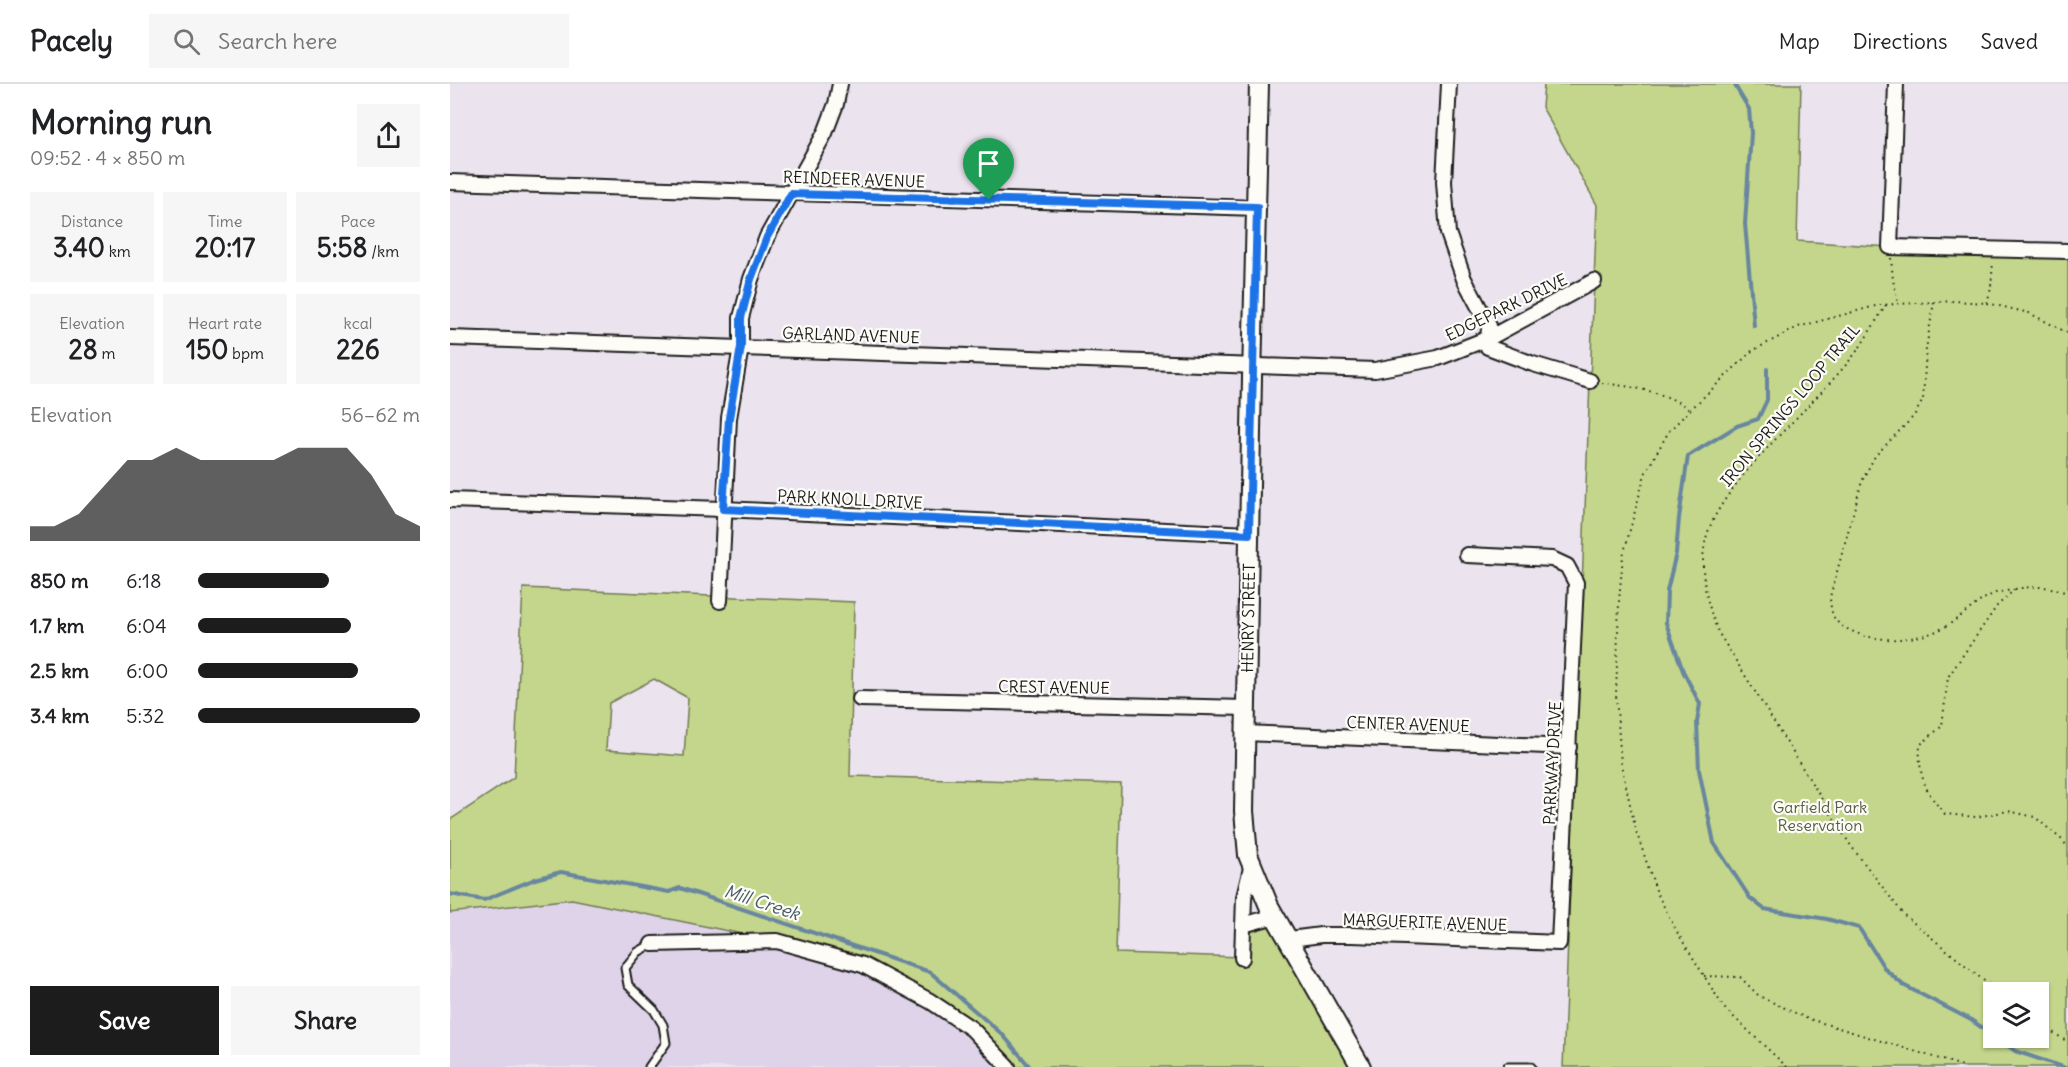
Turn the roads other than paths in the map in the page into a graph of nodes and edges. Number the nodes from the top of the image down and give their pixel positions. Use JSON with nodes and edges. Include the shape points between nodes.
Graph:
{"nodes":[{"id":1,"x":840,"y":84,"type":"edge"},
{"id":2,"x":1259,"y":84,"type":"edge"},
{"id":3,"x":1449,"y":84,"type":"edge"},
{"id":4,"x":1896,"y":84,"type":"edge"},
{"id":5,"x":450,"y":182,"type":"edge"},
{"id":6,"x":791,"y":194,"type":"junction"},
{"id":7,"x":1257,"y":207,"type":"junction"},
{"id":8,"x":2068,"y":251,"type":"edge"},
{"id":9,"x":1594,"y":281,"type":"dead end"},
{"id":10,"x":450,"y":338,"type":"edge"},
{"id":11,"x":1488,"y":338,"type":"junction"},
{"id":12,"x":741,"y":347,"type":"junction"},
{"id":13,"x":1252,"y":365,"type":"junction"},
{"id":14,"x":1590,"y":381,"type":"road end"},
{"id":15,"x":450,"y":500,"type":"edge"},
{"id":16,"x":723,"y":509,"type":"junction"},
{"id":17,"x":1249,"y":534,"type":"junction"},
{"id":18,"x":1467,"y":555,"type":"dead end"},
{"id":19,"x":720,"y":601,"type":"dead end"},
{"id":20,"x":860,"y":699,"type":"dead end"},
{"id":21,"x":1247,"y":708,"type":"junction"},
{"id":22,"x":1246,"y":733,"type":"junction"},
{"id":23,"x":1569,"y":747,"type":"junction"},
{"id":24,"x":1252,"y":864,"type":"junction"},
{"id":25,"x":1275,"y":916,"type":"junction"},
{"id":26,"x":1243,"y":925,"type":"junction"},
{"id":27,"x":1290,"y":939,"type":"junction"},
{"id":28,"x":652,"y":944,"type":"joint"},
{"id":29,"x":1559,"y":944,"type":"joint"},
{"id":30,"x":1242,"y":957,"type":"dead end"},
{"id":31,"x":649,"y":1067,"type":"edge"},
{"id":32,"x":1008,"y":1067,"type":"edge"},
{"id":33,"x":1361,"y":1067,"type":"edge"},
{"id":34,"x":1507,"y":1067,"type":"edge"},
{"id":35,"x":1531,"y":1067,"type":"edge"}],
"edges":[{"from":1,"to":6,"type":"street","via":[[825,133]]},
{"from":2,"to":7,"type":"street","name":"HENRY STREET"},
{"from":3,"to":11,"type":"street","via":[[1444,182],[1448,233],[1464,279],[1489,326]]},
{"from":4,"to":8,"type":"street","via":[[1890,247]]},
{"from":5,"to":6,"type":"street","name":"REINDEER AVENUE"},
{"from":6,"to":7,"type":"street","name":"REINDEER AVENUE"},
{"from":6,"to":12,"type":"street","via":[[767,237],[751,279],[741,318]]},
{"from":7,"to":13,"type":"street","name":"HENRY STREET"},
{"from":9,"to":11,"type":"street","name":"EDGEPARK DRIVE"},
{"from":10,"to":12,"type":"street","name":"GARLAND AVENUE"},
{"from":11,"to":13,"type":"street","name":"EDGEPARK DRIVE","via":[[1438,358],[1375,370]]},
{"from":11,"to":14,"type":"street","via":[[1488,347]]},
{"from":12,"to":13,"type":"street","name":"GARLAND AVENUE"},
{"from":12,"to":16,"type":"street","via":[[729,418]]},
{"from":13,"to":17,"type":"street","name":"HENRY STREET"},
{"from":15,"to":16,"type":"street","name":"PARK KNOLL DRIVE"},
{"from":16,"to":17,"type":"street","name":"PARK KNOLL DRIVE"},
{"from":16,"to":19,"type":"street"},
{"from":17,"to":21,"type":"street","name":"HENRY STREET"},
{"from":18,"to":23,"type":"street","name":"PARKWAY DRIVE","via":[[1552,559],[1567,566],[1576,583]]},
{"from":20,"to":21,"type":"street","name":"CREST AVENUE"},
{"from":21,"to":22,"type":"street","name":"HENRY STREET"},
{"from":22,"to":23,"type":"street","name":"CENTER AVENUE"},
{"from":22,"to":24,"type":"street","name":"HENRY STREET","via":[[1245,811]]},
{"from":23,"to":29,"type":"street","name":"PARKWAY DRIVE"},
{"from":24,"to":25,"type":"street","name":"HENRY STREET"},
{"from":24,"to":26,"type":"street","name":"HENRY STREET","via":[[1244,897]]},
{"from":25,"to":26,"type":"street"},
{"from":25,"to":27,"type":"street","name":"HENRY STREET"},
{"from":26,"to":30,"type":"street","name":"HENRY STREET"},
{"from":27,"to":29,"type":"street","name":"MARGUERITE AVENUE","via":[[1353,935]]},
{"from":27,"to":33,"type":"street","name":"HENRY STREET"},
{"from":28,"to":31,"type":"lane","via":[[638,952],[625,968],[628,986],[654,1010],[663,1025],[666,1043]]},
{"from":28,"to":32,"type":"street","via":[[777,941],[863,965],[972,1029]]},
{"from":34,"to":35,"type":"lane"}]}
